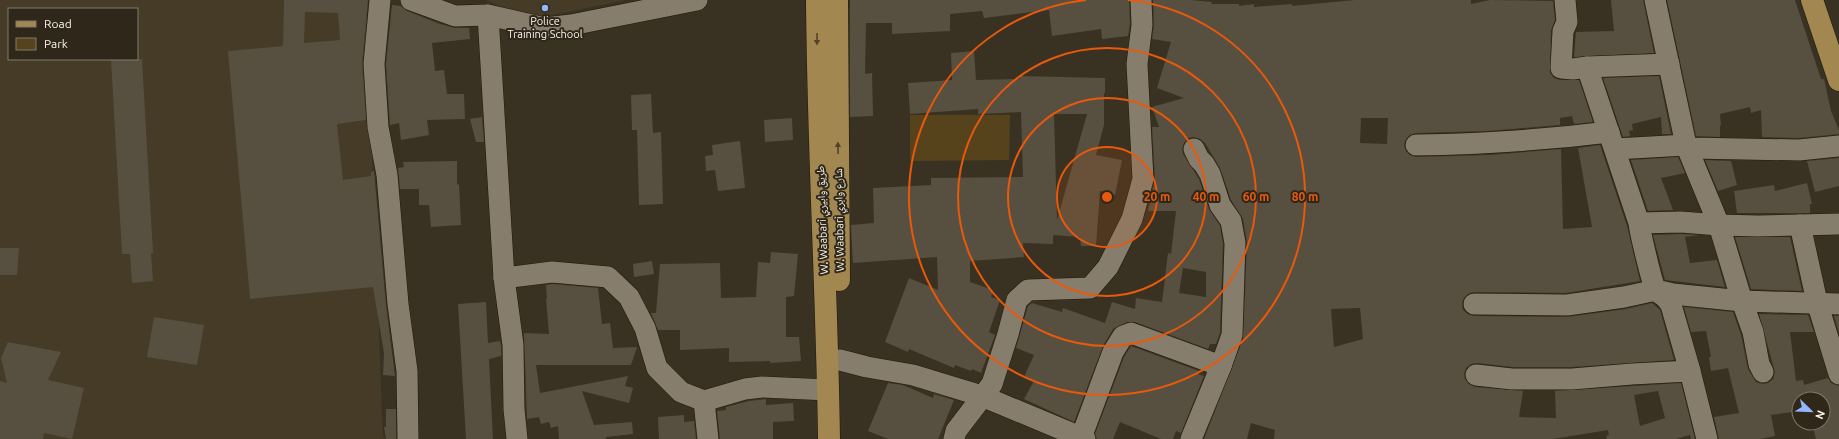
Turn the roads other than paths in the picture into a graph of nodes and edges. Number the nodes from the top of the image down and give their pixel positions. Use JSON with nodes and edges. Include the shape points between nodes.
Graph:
{"nodes":[{"id":1,"x":380,"y":0,"type":"edge"},
{"id":2,"x":411,"y":0,"type":"edge"},
{"id":3,"x":697,"y":0,"type":"edge"},
{"id":4,"x":817,"y":0,"type":"edge"},
{"id":5,"x":837,"y":0,"type":"edge"},
{"id":6,"x":1141,"y":0,"type":"edge"},
{"id":7,"x":1565,"y":0,"type":"edge"},
{"id":8,"x":1655,"y":0,"type":"edge"},
{"id":9,"x":1812,"y":0,"type":"edge"},
{"id":10,"x":488,"y":15,"type":"junction"},
{"id":11,"x":1669,"y":64,"type":"junction"},
{"id":12,"x":1587,"y":67,"type":"junction"},
{"id":13,"x":1838,"y":75,"type":"edge"},
{"id":14,"x":1612,"y":141,"type":"junction"},
{"id":15,"x":1416,"y":145,"type":"dead end"},
{"id":16,"x":1686,"y":145,"type":"junction"},
{"id":17,"x":1839,"y":146,"type":"edge"},
{"id":18,"x":1194,"y":149,"type":"dead end"},
{"id":19,"x":1639,"y":223,"type":"junction"},
{"id":20,"x":1839,"y":224,"type":"edge"},
{"id":21,"x":1719,"y":225,"type":"junction"},
{"id":22,"x":1800,"y":225,"type":"junction"},
{"id":23,"x":504,"y":278,"type":"junction"},
{"id":24,"x":1656,"y":290,"type":"junction"},
{"id":25,"x":1742,"y":301,"type":"junction"},
{"id":26,"x":1817,"y":302,"type":"junction"},
{"id":27,"x":1474,"y":304,"type":"dead end"},
{"id":28,"x":1839,"y":304,"type":"edge"},
{"id":29,"x":840,"y":360,"type":"junction"},
{"id":30,"x":1221,"y":366,"type":"junction"},
{"id":31,"x":1690,"y":371,"type":"junction"},
{"id":32,"x":1763,"y":372,"type":"dead end"},
{"id":33,"x":1839,"y":374,"type":"edge"},
{"id":34,"x":1476,"y":375,"type":"dead end"},
{"id":35,"x":828,"y":390,"type":"junction"},
{"id":36,"x":982,"y":396,"type":"junction"},
{"id":37,"x":704,"y":401,"type":"junction"},
{"id":38,"x":1083,"y":438,"type":"edge"},
{"id":39,"x":408,"y":439,"type":"edge"},
{"id":40,"x":517,"y":439,"type":"edge"},
{"id":41,"x":708,"y":439,"type":"edge"},
{"id":42,"x":829,"y":439,"type":"edge"},
{"id":43,"x":842,"y":439,"type":"edge"},
{"id":44,"x":954,"y":439,"type":"edge"},
{"id":45,"x":1191,"y":439,"type":"edge"},
{"id":46,"x":1707,"y":439,"type":"edge"}],
"edges":[{"from":1,"to":39,"type":"street","via":[[374,64],[378,127],[387,175],[398,304],[407,371]]},
{"from":2,"to":10,"type":"street","via":[[455,16]]},
{"from":3,"to":10,"type":"street","via":[[545,28]]},
{"from":4,"to":35,"type":"main road","name":"W. Waabari طريق وابيري","one_way":true,"via":[[818,113]]},
{"from":29,"to":5,"type":"main road","name":"W. Waabari شارع وابري","one_way":true},
{"from":6,"to":36,"type":"street","via":[[1142,25],[1137,64],[1143,179],[1132,218],[1108,267],[1090,288],[1028,290],[1017,300],[992,384]]},
{"from":7,"to":12,"type":"street","via":[[1567,22],[1563,31],[1561,68]]},
{"from":8,"to":11,"type":"street"},
{"from":9,"to":13,"type":"main road"},
{"from":10,"to":23,"type":"street"},
{"from":11,"to":12,"type":"street"},
{"from":11,"to":16,"type":"street"},
{"from":12,"to":14,"type":"street"},
{"from":14,"to":15,"type":"street","via":[[1500,141],[1462,145]]},
{"from":14,"to":16,"type":"street"},
{"from":14,"to":19,"type":"street"},
{"from":16,"to":17,"type":"street","via":[[1691,148],[1799,150]]},
{"from":16,"to":21,"type":"street"},
{"from":18,"to":30,"type":"street","via":[[1210,174],[1220,205],[1231,220],[1235,243],[1232,335]]},
{"from":19,"to":21,"type":"street","via":[[1681,222]]},
{"from":19,"to":24,"type":"street"},
{"from":20,"to":22,"type":"street"},
{"from":21,"to":22,"type":"street"},
{"from":21,"to":25,"type":"street"},
{"from":22,"to":26,"type":"street"},
{"from":23,"to":37,"type":"street","via":[[552,272],[608,277],[629,297],[645,328],[657,368],[681,392]]},
{"from":23,"to":40,"type":"street","via":[[513,345]]},
{"from":24,"to":25,"type":"street"},
{"from":24,"to":27,"type":"street","via":[[1567,305]]},
{"from":24,"to":31,"type":"street","via":[[1667,297],[1671,305]]},
{"from":25,"to":26,"type":"street"},
{"from":25,"to":32,"type":"street"},
{"from":26,"to":28,"type":"street"},
{"from":26,"to":33,"type":"street"},
{"from":29,"to":36,"type":"street","via":[[913,375]]},
{"from":29,"to":43,"type":"main road","name":"W. Waabari شارع وابري"},
{"from":30,"to":38,"type":"street","via":[[1130,334],[1123,336],[1113,352]]},
{"from":30,"to":45,"type":"street"},
{"from":31,"to":34,"type":"street","via":[[1572,379],[1512,379]]},
{"from":31,"to":46,"type":"street"},
{"from":35,"to":37,"type":"street","via":[[762,387]]},
{"from":35,"to":42,"type":"main road","name":"W. Waabari طريق وابيري"},
{"from":36,"to":38,"type":"street"},
{"from":36,"to":44,"type":"street","via":[[956,431]]},
{"from":37,"to":41,"type":"street"}]}
